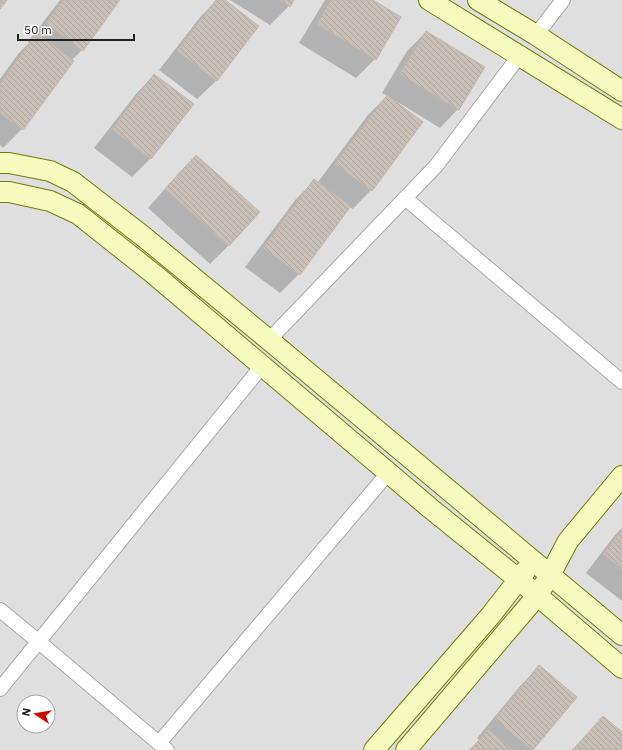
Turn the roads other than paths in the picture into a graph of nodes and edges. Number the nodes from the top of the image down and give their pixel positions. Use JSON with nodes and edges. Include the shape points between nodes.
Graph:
{"nodes":[{"id":1,"x":429,"y":0,"type":"edge"},
{"id":2,"x":478,"y":0,"type":"edge"},
{"id":3,"x":563,"y":0,"type":"edge"},
{"id":4,"x":536,"y":35,"type":"junction"},
{"id":5,"x":520,"y":56,"type":"junction"},
{"id":6,"x":622,"y":91,"type":"edge"},
{"id":7,"x":622,"y":119,"type":"edge"},
{"id":8,"x":0,"y":163,"type":"edge"},
{"id":9,"x":0,"y":192,"type":"edge"},
{"id":10,"x":406,"y":198,"type":"junction"},
{"id":11,"x":269,"y":340,"type":"junction"},
{"id":12,"x":262,"y":366,"type":"junction"},
{"id":13,"x":622,"y":382,"type":"edge"},
{"id":14,"x":388,"y":472,"type":"junction"},
{"id":15,"x":622,"y":476,"type":"edge"},
{"id":16,"x":568,"y":541,"type":"junction"},
{"id":17,"x":534,"y":561,"type":"junction"},
{"id":18,"x":550,"y":575,"type":"junction"},
{"id":19,"x":518,"y":580,"type":"junction"},
{"id":20,"x":537,"y":596,"type":"junction"},
{"id":21,"x":0,"y":610,"type":"edge"},
{"id":22,"x":622,"y":635,"type":"edge"},
{"id":23,"x":39,"y":642,"type":"junction"},
{"id":24,"x":622,"y":668,"type":"edge"},
{"id":25,"x":0,"y":689,"type":"edge"},
{"id":26,"x":163,"y":746,"type":"edge"},
{"id":27,"x":374,"y":750,"type":"edge"},
{"id":28,"x":406,"y":750,"type":"edge"}],
"edges":[{"from":1,"to":5,"type":"main road"},
{"from":2,"to":4,"type":"main road"},
{"from":3,"to":4,"type":"street"},
{"from":4,"to":6,"type":"main road"},
{"from":5,"to":7,"type":"main road"},
{"from":5,"to":10,"type":"street","via":[[436,166]]},
{"from":8,"to":11,"type":"main road","via":[[50,171],[73,182]]},
{"from":9,"to":12,"type":"main road","via":[[50,201],[78,214],[155,275]]},
{"from":10,"to":11,"type":"street"},
{"from":10,"to":13,"type":"street"},
{"from":11,"to":17,"type":"main road"},
{"from":12,"to":14,"type":"main road"},
{"from":12,"to":23,"type":"street"},
{"from":14,"to":19,"type":"main road"},
{"from":14,"to":26,"type":"street"},
{"from":15,"to":16,"type":"main road"},
{"from":16,"to":17,"type":"main road"},
{"from":16,"to":18,"type":"main road"},
{"from":17,"to":18,"type":"main road"},
{"from":17,"to":19,"type":"main road"},
{"from":18,"to":20,"type":"main road"},
{"from":18,"to":22,"type":"main road"},
{"from":19,"to":20,"type":"main road"},
{"from":19,"to":27,"type":"main road","via":[[492,614]]},
{"from":20,"to":24,"type":"main road"},
{"from":20,"to":28,"type":"main road"},
{"from":21,"to":23,"type":"street"},
{"from":23,"to":25,"type":"street"},
{"from":23,"to":26,"type":"street"}]}
